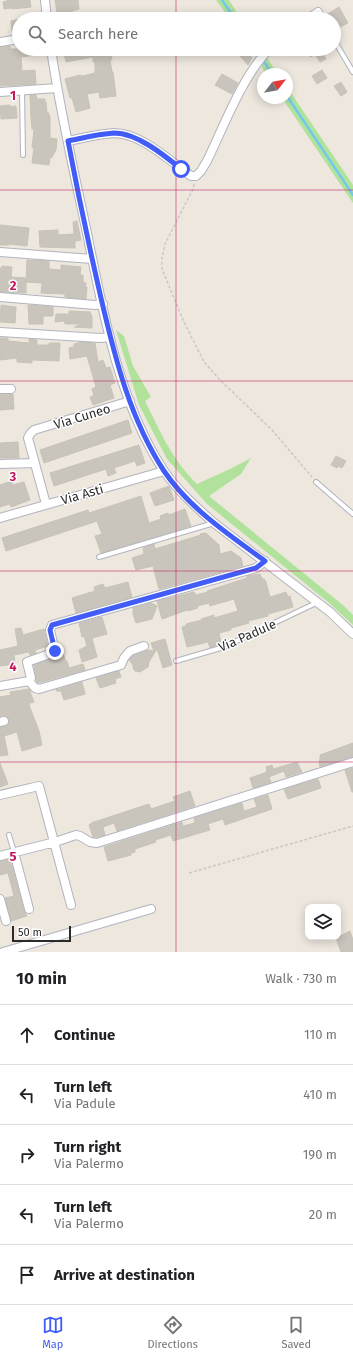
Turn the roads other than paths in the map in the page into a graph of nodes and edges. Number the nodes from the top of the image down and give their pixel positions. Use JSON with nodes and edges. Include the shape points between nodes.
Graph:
{"nodes":[{"id":1,"x":45,"y":0,"type":"edge"},
{"id":2,"x":46,"y":12,"type":"edge"},
{"id":3,"x":12,"y":40,"type":"edge"},
{"id":4,"x":0,"y":42,"type":"edge"},
{"id":5,"x":341,"y":52,"type":"edge"},
{"id":6,"x":52,"y":56,"type":"edge"},
{"id":7,"x":263,"y":56,"type":"edge"},
{"id":8,"x":353,"y":72,"type":"edge"},
{"id":9,"x":57,"y":88,"type":"junction"},
{"id":10,"x":22,"y":91,"type":"junction"},
{"id":11,"x":0,"y":92,"type":"edge"},
{"id":12,"x":68,"y":141,"type":"junction"},
{"id":13,"x":23,"y":156,"type":"dead end"},
{"id":14,"x":0,"y":252,"type":"edge"},
{"id":15,"x":92,"y":259,"type":"junction"},
{"id":16,"x":0,"y":297,"type":"edge"},
{"id":17,"x":103,"y":304,"type":"junction"},
{"id":18,"x":0,"y":332,"type":"edge"},
{"id":19,"x":110,"y":336,"type":"junction"},
{"id":20,"x":0,"y":389,"type":"edge"},
{"id":21,"x":11,"y":389,"type":"dead end"},
{"id":22,"x":130,"y":401,"type":"junction"},
{"id":23,"x":35,"y":463,"type":"junction"},
{"id":24,"x":0,"y":464,"type":"edge"},
{"id":25,"x":164,"y":471,"type":"junction"},
{"id":26,"x":316,"y":482,"type":"road end"},
{"id":27,"x":46,"y":504,"type":"junction"},
{"id":28,"x":353,"y":514,"type":"edge"},
{"id":29,"x":0,"y":518,"type":"edge"},
{"id":30,"x":214,"y":523,"type":"junction"},
{"id":31,"x":99,"y":557,"type":"dead end"},
{"id":32,"x":265,"y":561,"type":"junction"},
{"id":33,"x":316,"y":603,"type":"junction"},
{"id":34,"x":353,"y":634,"type":"edge"},
{"id":35,"x":144,"y":646,"type":"dead end"},
{"id":36,"x":176,"y":661,"type":"dead end"},
{"id":37,"x":29,"y":681,"type":"junction"},
{"id":38,"x":0,"y":686,"type":"edge"},
{"id":39,"x":353,"y":762,"type":"edge"},
{"id":40,"x":0,"y":795,"type":"edge"},
{"id":41,"x":9,"y":835,"type":"dead end"},
{"id":42,"x":55,"y":842,"type":"junction"},
{"id":43,"x":14,"y":852,"type":"junction"},
{"id":44,"x":0,"y":856,"type":"edge"},
{"id":45,"x":0,"y":900,"type":"edge"},
{"id":46,"x":71,"y":905,"type":"dead end"},
{"id":47,"x":29,"y":909,"type":"dead end"},
{"id":48,"x":151,"y":909,"type":"dead end"},
{"id":49,"x":6,"y":921,"type":"dead end"},
{"id":50,"x":3,"y":952,"type":"edge"}],
"edges":[{"from":1,"to":2,"type":"street"},
{"from":3,"to":4,"type":"street"},
{"from":5,"to":8,"type":"lane"},
{"from":6,"to":9,"type":"street"},
{"from":7,"to":12,"type":"street","via":[[248,76],[207,161],[196,176],[191,176],[162,153],[130,136],[115,133]]},
{"from":9,"to":10,"type":"street"},
{"from":9,"to":12,"type":"street"},
{"from":10,"to":11,"type":"street"},
{"from":10,"to":13,"type":"lane"},
{"from":12,"to":15,"type":"street"},
{"from":14,"to":15,"type":"street"},
{"from":15,"to":17,"type":"street"},
{"from":16,"to":17,"type":"street"},
{"from":17,"to":19,"type":"street"},
{"from":18,"to":19,"type":"street","via":[[101,338]]},
{"from":19,"to":22,"type":"street"},
{"from":20,"to":21,"type":"street"},
{"from":22,"to":23,"type":"street","name":"Via Cuneo","via":[[34,430],[28,438]]},
{"from":22,"to":25,"type":"street"},
{"from":23,"to":24,"type":"street"},
{"from":23,"to":27,"type":"street"},
{"from":25,"to":27,"type":"street","name":"Via Asti"},
{"from":25,"to":30,"type":"street","via":[[181,492]]},
{"from":26,"to":28,"type":"lane"},
{"from":27,"to":29,"type":"street","name":"Via Asti"},
{"from":30,"to":31,"type":"lane"},
{"from":30,"to":32,"type":"street"},
{"from":32,"to":33,"type":"street"},
{"from":32,"to":37,"type":"street","via":[[256,568],[52,625],[50,630],[55,651],[27,662],[31,678]]},
{"from":33,"to":34,"type":"street","via":[[330,612]]},
{"from":33,"to":36,"type":"lane","name":"Via Padule","via":[[224,647]]},
{"from":35,"to":37,"type":"street","via":[[130,651],[121,666],[38,689]]},
{"from":37,"to":38,"type":"street"},
{"from":39,"to":42,"type":"street","via":[[97,843],[76,835]]},
{"from":40,"to":42,"type":"street","via":[[39,786]]},
{"from":41,"to":43,"type":"lane"},
{"from":42,"to":43,"type":"street"},
{"from":42,"to":46,"type":"street"},
{"from":43,"to":44,"type":"street"},
{"from":43,"to":47,"type":"street"},
{"from":45,"to":49,"type":"street"},
{"from":48,"to":50,"type":"street"}]}
